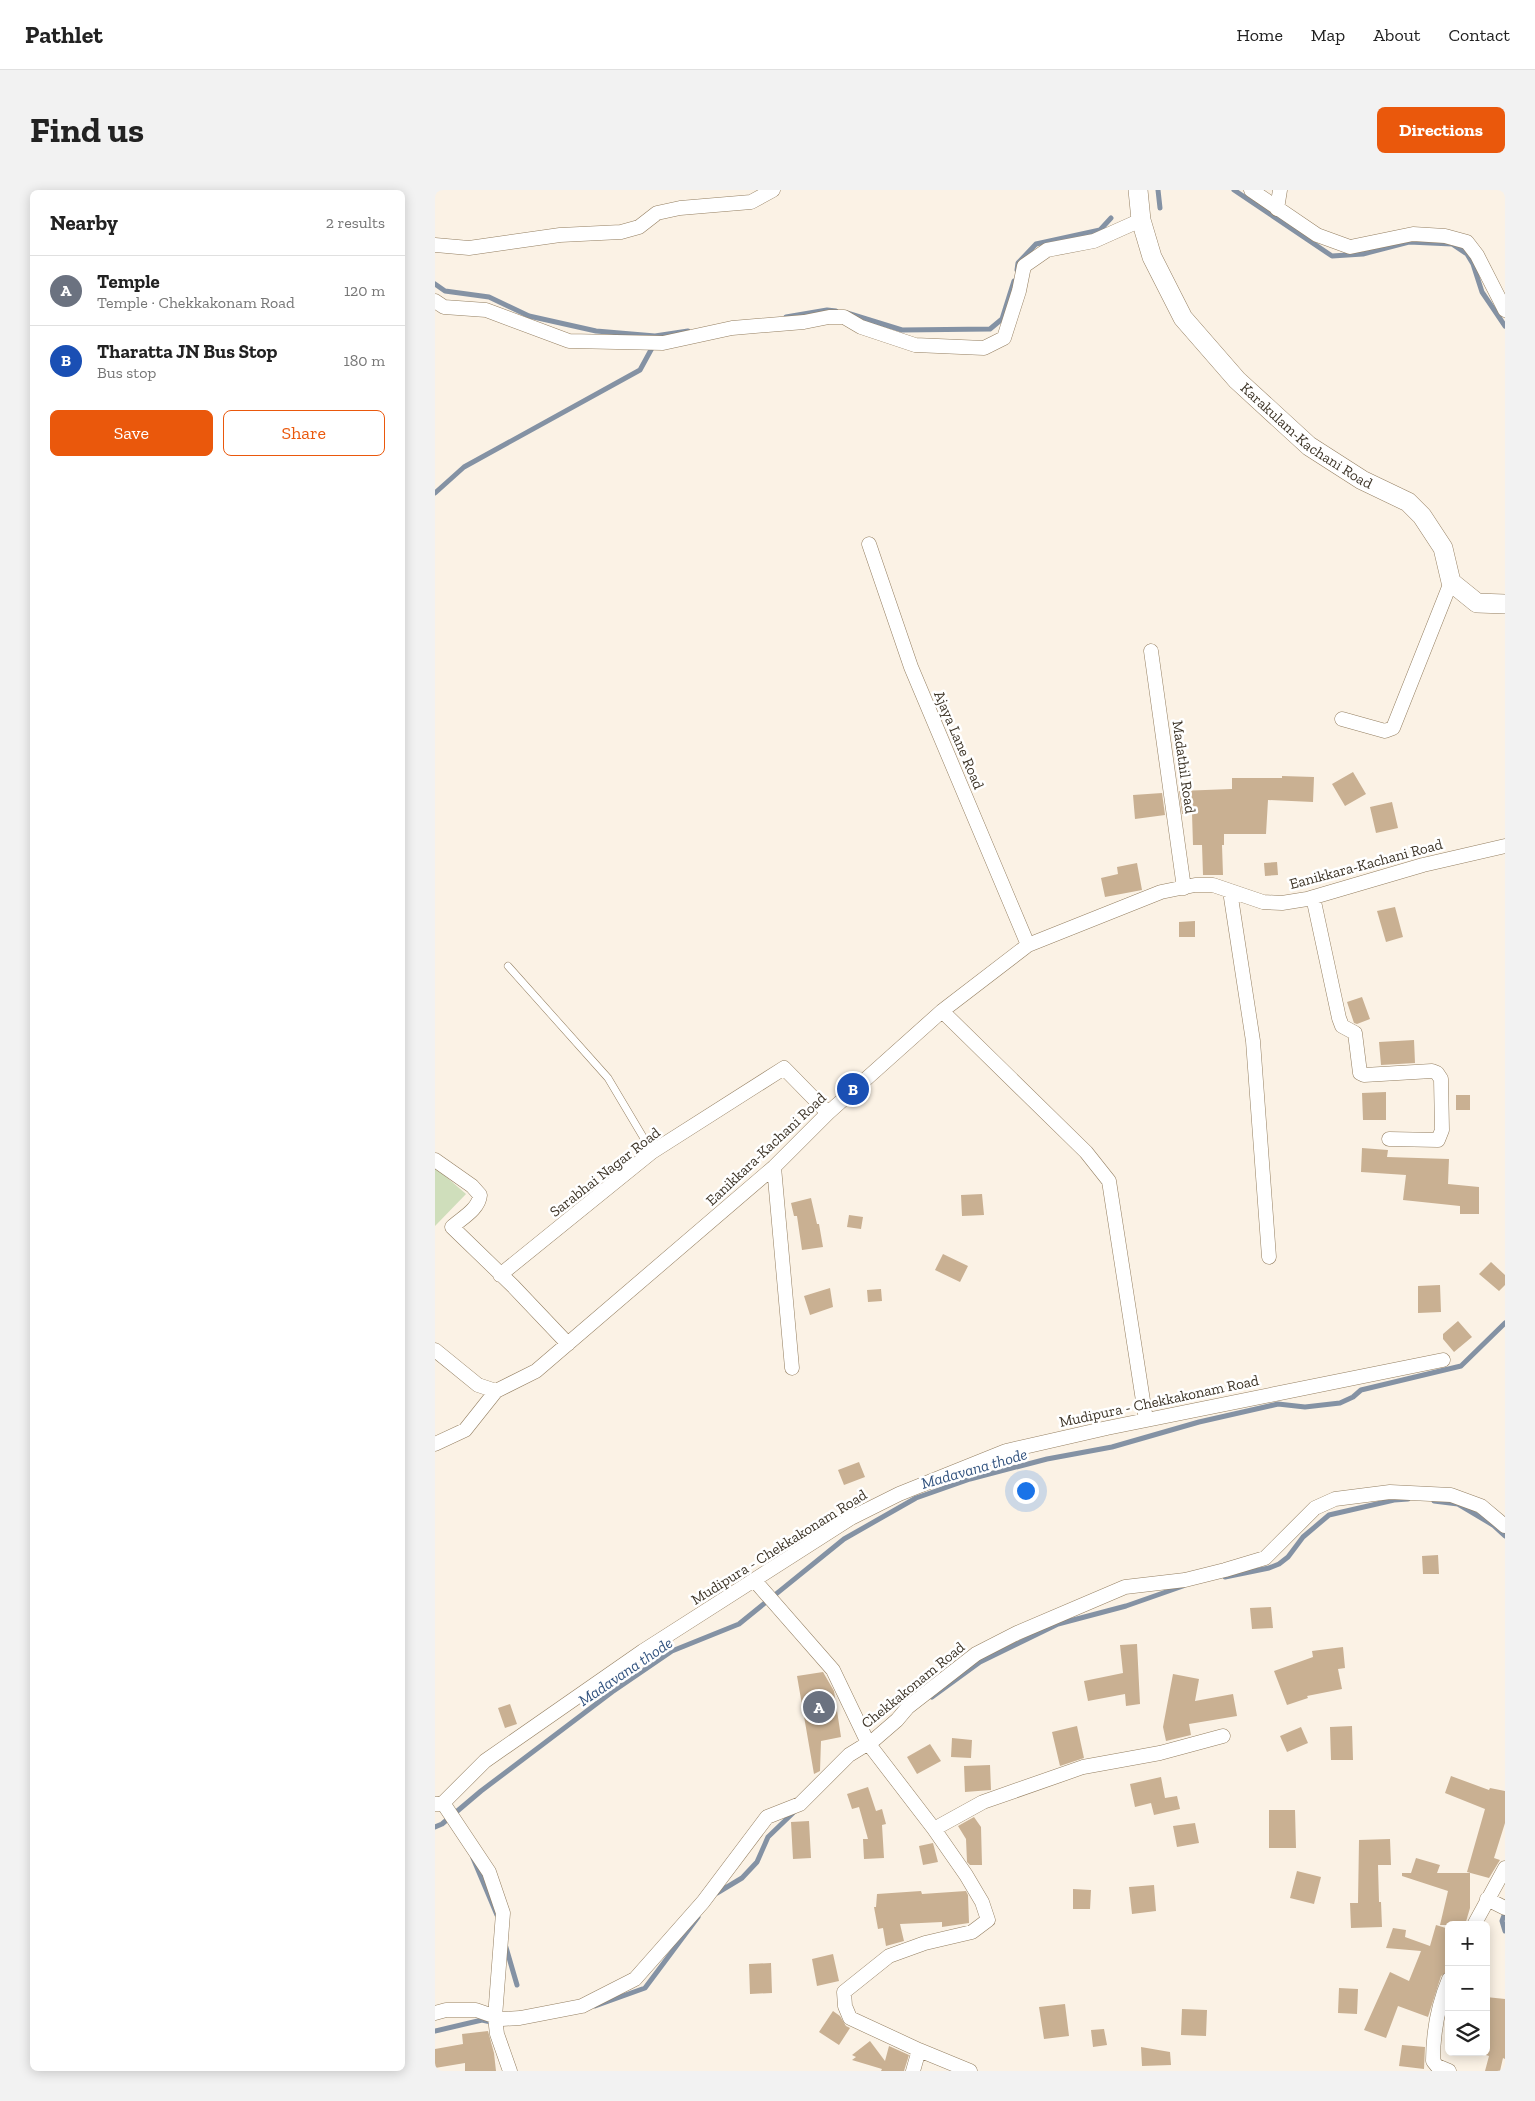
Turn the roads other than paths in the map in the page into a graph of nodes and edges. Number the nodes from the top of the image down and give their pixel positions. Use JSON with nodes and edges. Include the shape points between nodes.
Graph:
{"nodes":[{"id":1,"x":773,"y":190,"type":"edge"},
{"id":2,"x":1138,"y":190,"type":"edge"},
{"id":3,"x":1251,"y":190,"type":"edge"},
{"id":4,"x":1280,"y":190,"type":"edge"},
{"id":5,"x":1277,"y":209,"type":"junction"},
{"id":6,"x":1141,"y":220,"type":"junction"},
{"id":7,"x":435,"y":245,"type":"edge"},
{"id":8,"x":435,"y":301,"type":"edge"},
{"id":9,"x":1505,"y":310,"type":"edge"},
{"id":10,"x":869,"y":544,"type":"dead end"},
{"id":11,"x":1451,"y":582,"type":"junction"},
{"id":12,"x":1505,"y":604,"type":"edge"},
{"id":13,"x":1151,"y":651,"type":"dead end"},
{"id":14,"x":1342,"y":719,"type":"dead end"},
{"id":15,"x":1505,"y":846,"type":"edge"},
{"id":16,"x":1183,"y":888,"type":"junction"},
{"id":17,"x":1230,"y":892,"type":"junction"},
{"id":18,"x":1313,"y":897,"type":"junction"},
{"id":19,"x":1028,"y":945,"type":"junction"},
{"id":20,"x":507,"y":966,"type":"dead end"},
{"id":21,"x":942,"y":1010,"type":"junction"},
{"id":22,"x":828,"y":1113,"type":"junction"},
{"id":23,"x":1389,"y":1139,"type":"dead end"},
{"id":24,"x":652,"y":1152,"type":"junction"},
{"id":25,"x":435,"y":1160,"type":"edge"},
{"id":26,"x":774,"y":1167,"type":"junction"},
{"id":27,"x":1269,"y":1257,"type":"dead end"},
{"id":28,"x":500,"y":1276,"type":"junction"},
{"id":29,"x":568,"y":1344,"type":"junction"},
{"id":30,"x":435,"y":1350,"type":"edge"},
{"id":31,"x":1443,"y":1360,"type":"dead end"},
{"id":32,"x":792,"y":1368,"type":"dead end"},
{"id":33,"x":496,"y":1391,"type":"junction"},
{"id":34,"x":1145,"y":1420,"type":"junction"},
{"id":35,"x":435,"y":1444,"type":"edge"},
{"id":36,"x":1505,"y":1526,"type":"edge"},
{"id":37,"x":755,"y":1581,"type":"junction"},
{"id":38,"x":1223,"y":1736,"type":"dead end"},
{"id":39,"x":868,"y":1743,"type":"junction"},
{"id":40,"x":439,"y":1803,"type":"edge"},
{"id":41,"x":934,"y":1829,"type":"junction"},
{"id":42,"x":1505,"y":1868,"type":"edge"},
{"id":43,"x":1487,"y":1899,"type":"junction"},
{"id":44,"x":1505,"y":1908,"type":"edge"},
{"id":45,"x":1476,"y":1921,"type":"edge"},
{"id":46,"x":1445,"y":1988,"type":"edge"},
{"id":47,"x":435,"y":2013,"type":"edge"},
{"id":48,"x":495,"y":2017,"type":"junction"},
{"id":49,"x":919,"y":2050,"type":"junction"},
{"id":50,"x":510,"y":2071,"type":"edge"},
{"id":51,"x":913,"y":2071,"type":"edge"},
{"id":52,"x":970,"y":2071,"type":"edge"},
{"id":53,"x":1449,"y":2071,"type":"edge"}],
"edges":[{"from":1,"to":7,"type":"street","via":[[751,202],[657,213],[639,227],[621,232],[560,235],[469,248]]},
{"from":2,"to":6,"type":"main road","name":"Karakulam-Kachani Road"},
{"from":3,"to":5,"type":"street"},
{"from":4,"to":5,"type":"street"},
{"from":5,"to":9,"type":"street","via":[[1317,235],[1350,247],[1413,234],[1445,236],[1467,242]]},
{"from":6,"to":8,"type":"street","via":[[1093,242],[1047,250],[1024,266],[1004,338],[984,348],[915,345],[861,327],[844,317],[732,328],[663,343],[569,341],[485,310],[444,307]]},
{"from":6,"to":11,"type":"main road","name":"Karakulam-Kachani Road","via":[[1153,257],[1183,318],[1237,380],[1309,446],[1362,480],[1408,502],[1422,516],[1443,548]]},
{"from":10,"to":19,"type":"street","name":"Ajaya Lane Road","via":[[911,666]]},
{"from":11,"to":12,"type":"main road","via":[[1477,603]]},
{"from":11,"to":14,"type":"street","via":[[1393,728],[1385,731]]},
{"from":13,"to":16,"type":"street","name":"Madathil Road"},
{"from":15,"to":18,"type":"street","name":"Eanikkara-Kachani Road","via":[[1423,865]]},
{"from":16,"to":17,"type":"street","name":"Eanikkara-Kachani Road","via":[[1213,885]]},
{"from":16,"to":19,"type":"street","name":"Eanikkara-Kachani Road","via":[[1161,892]]},
{"from":17,"to":18,"type":"street","name":"Eanikkara-Kachani Road","via":[[1263,902],[1282,903]]},
{"from":17,"to":27,"type":"street","via":[[1253,1041]]},
{"from":18,"to":23,"type":"street","via":[[1339,1018],[1342,1026],[1355,1033],[1360,1073],[1432,1071],[1441,1079],[1442,1130],[1438,1140]]},
{"from":19,"to":21,"type":"street","name":"Eanikkara-Kachani Road"},
{"from":20,"to":24,"type":"lane","via":[[608,1078]]},
{"from":21,"to":22,"type":"street","name":"Eanikkara-Kachani Road"},
{"from":21,"to":34,"type":"street","via":[[1085,1152],[1109,1181]]},
{"from":22,"to":24,"type":"street","name":"Sarabhai Nagar Road","via":[[784,1068]]},
{"from":22,"to":26,"type":"street","name":"Eanikkara-Kachani Road"},
{"from":24,"to":28,"type":"street","name":"Sarabhai Nagar Road"},
{"from":25,"to":28,"type":"street","via":[[480,1195],[476,1206],[452,1228]]},
{"from":26,"to":29,"type":"street","name":"Eanikkara-Kachani Road"},
{"from":26,"to":32,"type":"street"},
{"from":28,"to":29,"type":"street"},
{"from":29,"to":33,"type":"street","name":"Eanikkara-Kachani Road","via":[[536,1371]]},
{"from":30,"to":33,"type":"street","via":[[478,1385]]},
{"from":31,"to":34,"type":"street","name":"Mudipura - Chekkakonam Road"},
{"from":33,"to":35,"type":"street","via":[[465,1430]]},
{"from":34,"to":37,"type":"street","name":"Mudipura - Chekkakonam Road","via":[[1006,1451],[899,1494],[851,1518]]},
{"from":36,"to":39,"type":"street","name":"Chekkakonam Road","via":[[1481,1506],[1451,1495],[1390,1492],[1335,1499],[1315,1508],[1265,1558],[1185,1580],[1125,1587],[976,1654]]},
{"from":37,"to":39,"type":"street","via":[[833,1670]]},
{"from":37,"to":40,"type":"street","name":"Mudipura - Chekkakonam Road","via":[[643,1651],[485,1761]]},
{"from":38,"to":41,"type":"street","via":[[1160,1753],[1083,1767],[983,1802]]},
{"from":39,"to":41,"type":"street"},
{"from":39,"to":48,"type":"street","name":"Chekkakonam Road","via":[[849,1755],[800,1804],[767,1817],[703,1902],[635,1979],[582,2006],[520,2018]]},
{"from":40,"to":48,"type":"street","via":[[489,1872],[503,1913]]},
{"from":41,"to":49,"type":"street","via":[[982,1902],[988,1920],[972,1932],[889,1956],[843,1992],[850,2018]]},
{"from":42,"to":43,"type":"street"},
{"from":43,"to":44,"type":"street"},
{"from":43,"to":45,"type":"street"},
{"from":46,"to":53,"type":"street","via":[[1437,2017],[1433,2061]]},
{"from":47,"to":48,"type":"street","name":"Chekkakonam Road","via":[[476,2010]]},
{"from":48,"to":50,"type":"street","via":[[497,2034]]},
{"from":49,"to":51,"type":"street"},
{"from":49,"to":52,"type":"street"}]}
